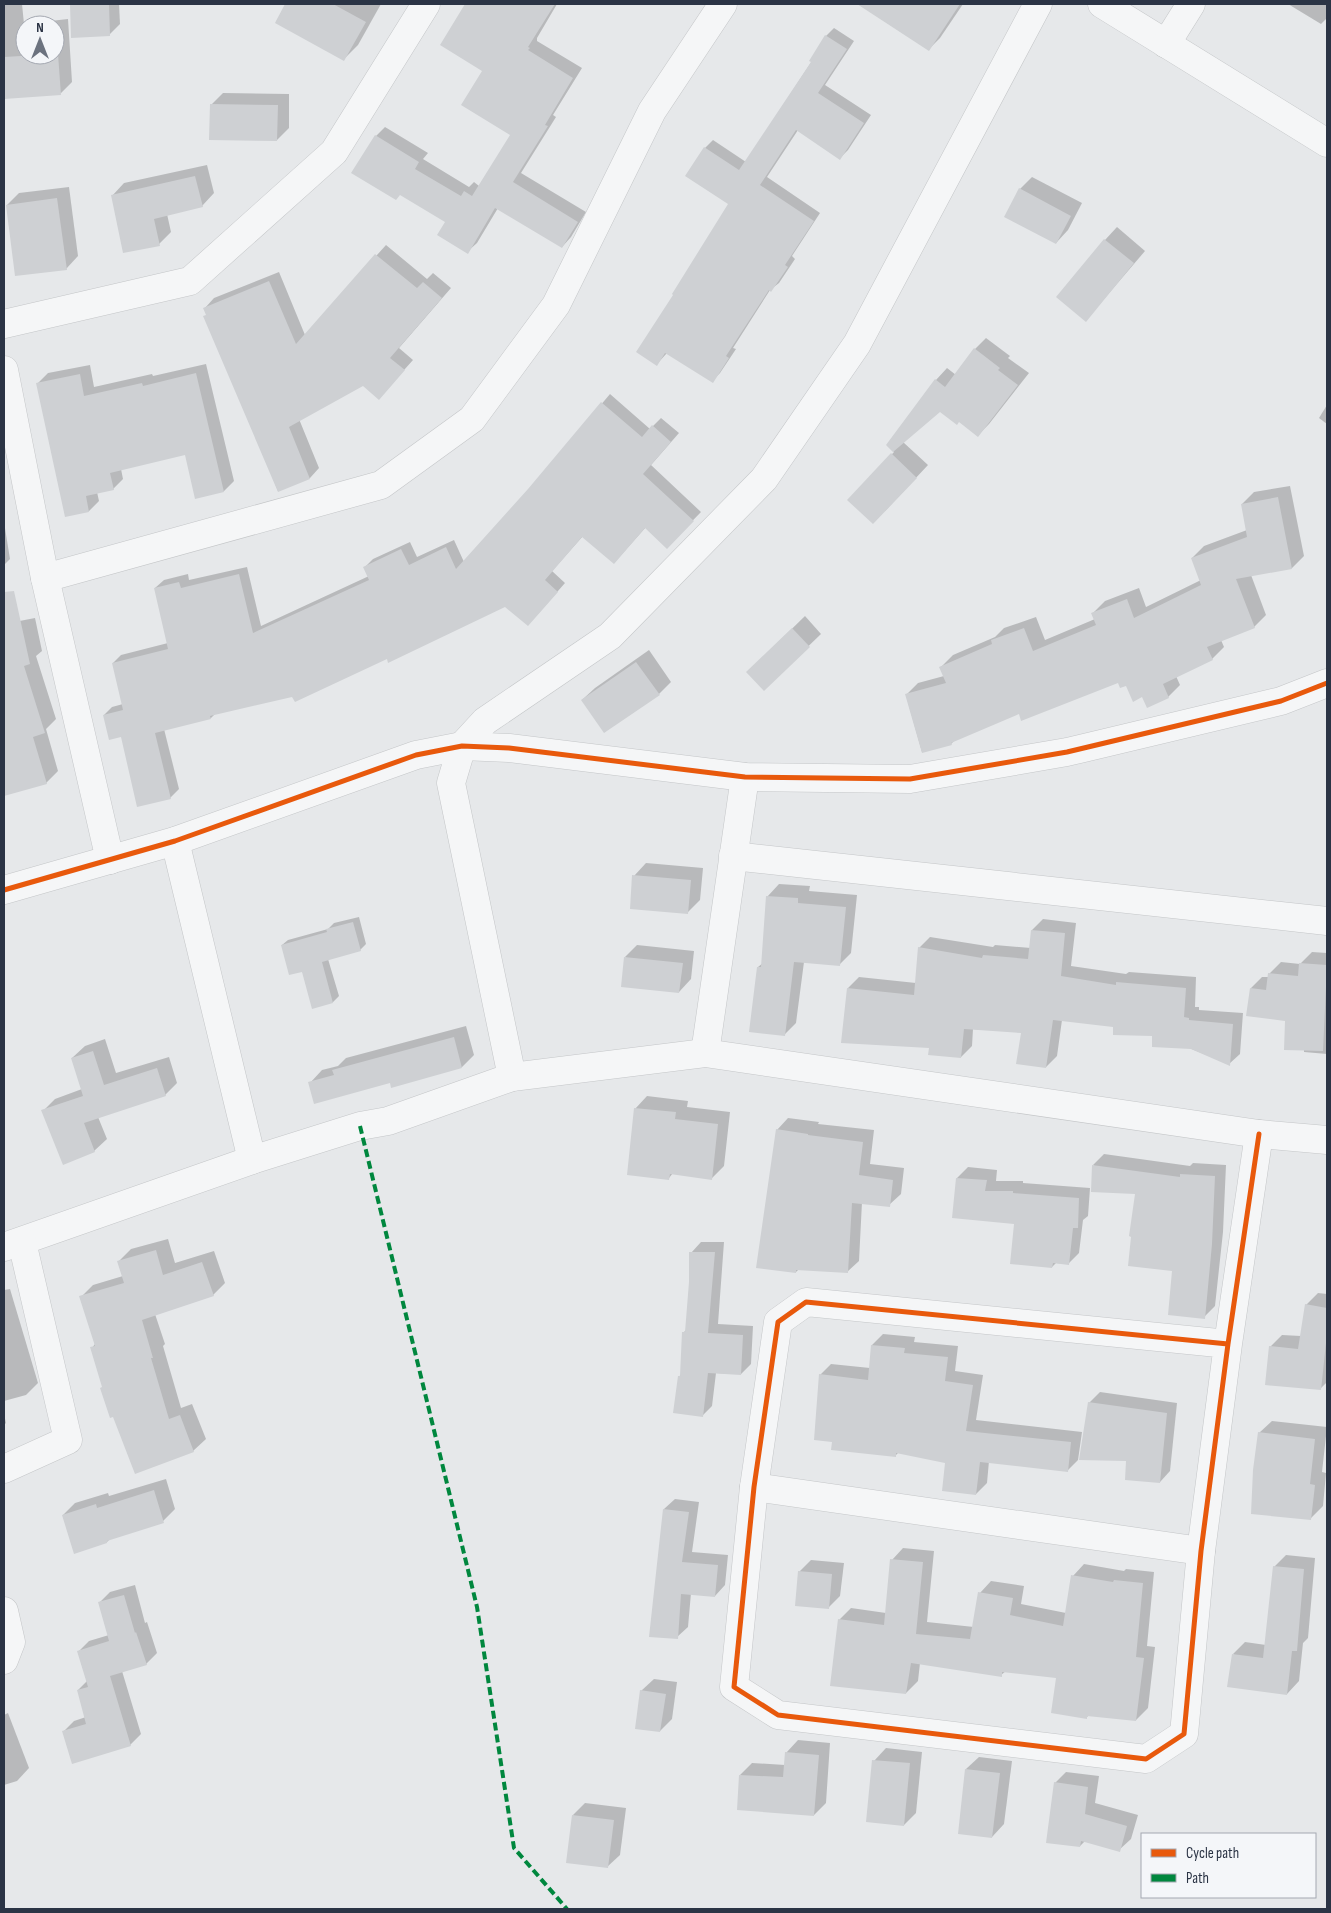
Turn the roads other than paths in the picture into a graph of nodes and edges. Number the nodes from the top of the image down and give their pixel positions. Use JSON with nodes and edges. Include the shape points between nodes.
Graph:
{"nodes":[{"id":1,"x":426,"y":4,"type":"edge"},
{"id":2,"x":723,"y":4,"type":"edge"},
{"id":3,"x":1038,"y":4,"type":"edge"},
{"id":4,"x":1102,"y":4,"type":"edge"},
{"id":5,"x":1191,"y":4,"type":"edge"},
{"id":6,"x":1166,"y":44,"type":"junction"},
{"id":7,"x":1327,"y":143,"type":"edge"},
{"id":8,"x":4,"y":324,"type":"edge"},
{"id":9,"x":4,"y":370,"type":"edge"},
{"id":10,"x":45,"y":578,"type":"junction"},
{"id":11,"x":1327,"y":682,"type":"edge"},
{"id":12,"x":462,"y":746,"type":"junction"},
{"id":13,"x":745,"y":777,"type":"junction"},
{"id":14,"x":175,"y":841,"type":"junction"},
{"id":15,"x":734,"y":856,"type":"junction"},
{"id":16,"x":110,"y":860,"type":"junction"},
{"id":17,"x":4,"y":890,"type":"edge"},
{"id":18,"x":1327,"y":921,"type":"edge"},
{"id":19,"x":704,"y":1053,"type":"junction"},
{"id":20,"x":512,"y":1077,"type":"junction"},
{"id":21,"x":1259,"y":1134,"type":"junction"},
{"id":22,"x":1327,"y":1140,"type":"edge"},
{"id":23,"x":252,"y":1160,"type":"junction"},
{"id":24,"x":13,"y":1245,"type":"edge"},
{"id":25,"x":1228,"y":1344,"type":"junction"},
{"id":26,"x":4,"y":1469,"type":"edge"},
{"id":27,"x":754,"y":1486,"type":"junction"},
{"id":28,"x":1201,"y":1551,"type":"junction"},
{"id":29,"x":4,"y":1611,"type":"edge"},
{"id":30,"x":4,"y":1660,"type":"edge"}],
"edges":[{"from":1,"to":8,"type":"street","via":[[334,152],[190,281]]},
{"from":2,"to":10,"type":"street","via":[[652,111],[556,305],[472,419],[381,485]]},
{"from":3,"to":12,"type":"street","via":[[857,344],[764,479],[610,636],[485,721]]},
{"from":4,"to":6,"type":"street"},
{"from":5,"to":6,"type":"street"},
{"from":6,"to":7,"type":"street"},
{"from":9,"to":10,"type":"street"},
{"from":10,"to":16,"type":"street"},
{"from":11,"to":13,"type":"street","via":[[1281,701],[1077,749],[910,779]]},
{"from":12,"to":13,"type":"street","via":[[509,748]]},
{"from":12,"to":14,"type":"street","via":[[416,754]]},
{"from":12,"to":20,"type":"street","via":[[451,783]]},
{"from":13,"to":15,"type":"street"},
{"from":14,"to":16,"type":"street"},
{"from":14,"to":23,"type":"street"},
{"from":15,"to":18,"type":"street"},
{"from":15,"to":19,"type":"street"},
{"from":16,"to":17,"type":"street"},
{"from":19,"to":20,"type":"street"},
{"from":19,"to":21,"type":"street"},
{"from":20,"to":23,"type":"street","via":[[388,1121],[360,1126]]},
{"from":21,"to":22,"type":"street"},
{"from":21,"to":25,"type":"street"},
{"from":23,"to":24,"type":"street"},
{"from":24,"to":26,"type":"street","via":[[68,1440]]},
{"from":25,"to":27,"type":"street","via":[[806,1302],[778,1322]]},
{"from":25,"to":28,"type":"street"},
{"from":27,"to":28,"type":"street"},
{"from":27,"to":28,"type":"street","via":[[734,1687],[778,1714],[1146,1760],[1184,1734]]},
{"from":29,"to":30,"type":"street","via":[[11,1642]]}]}
